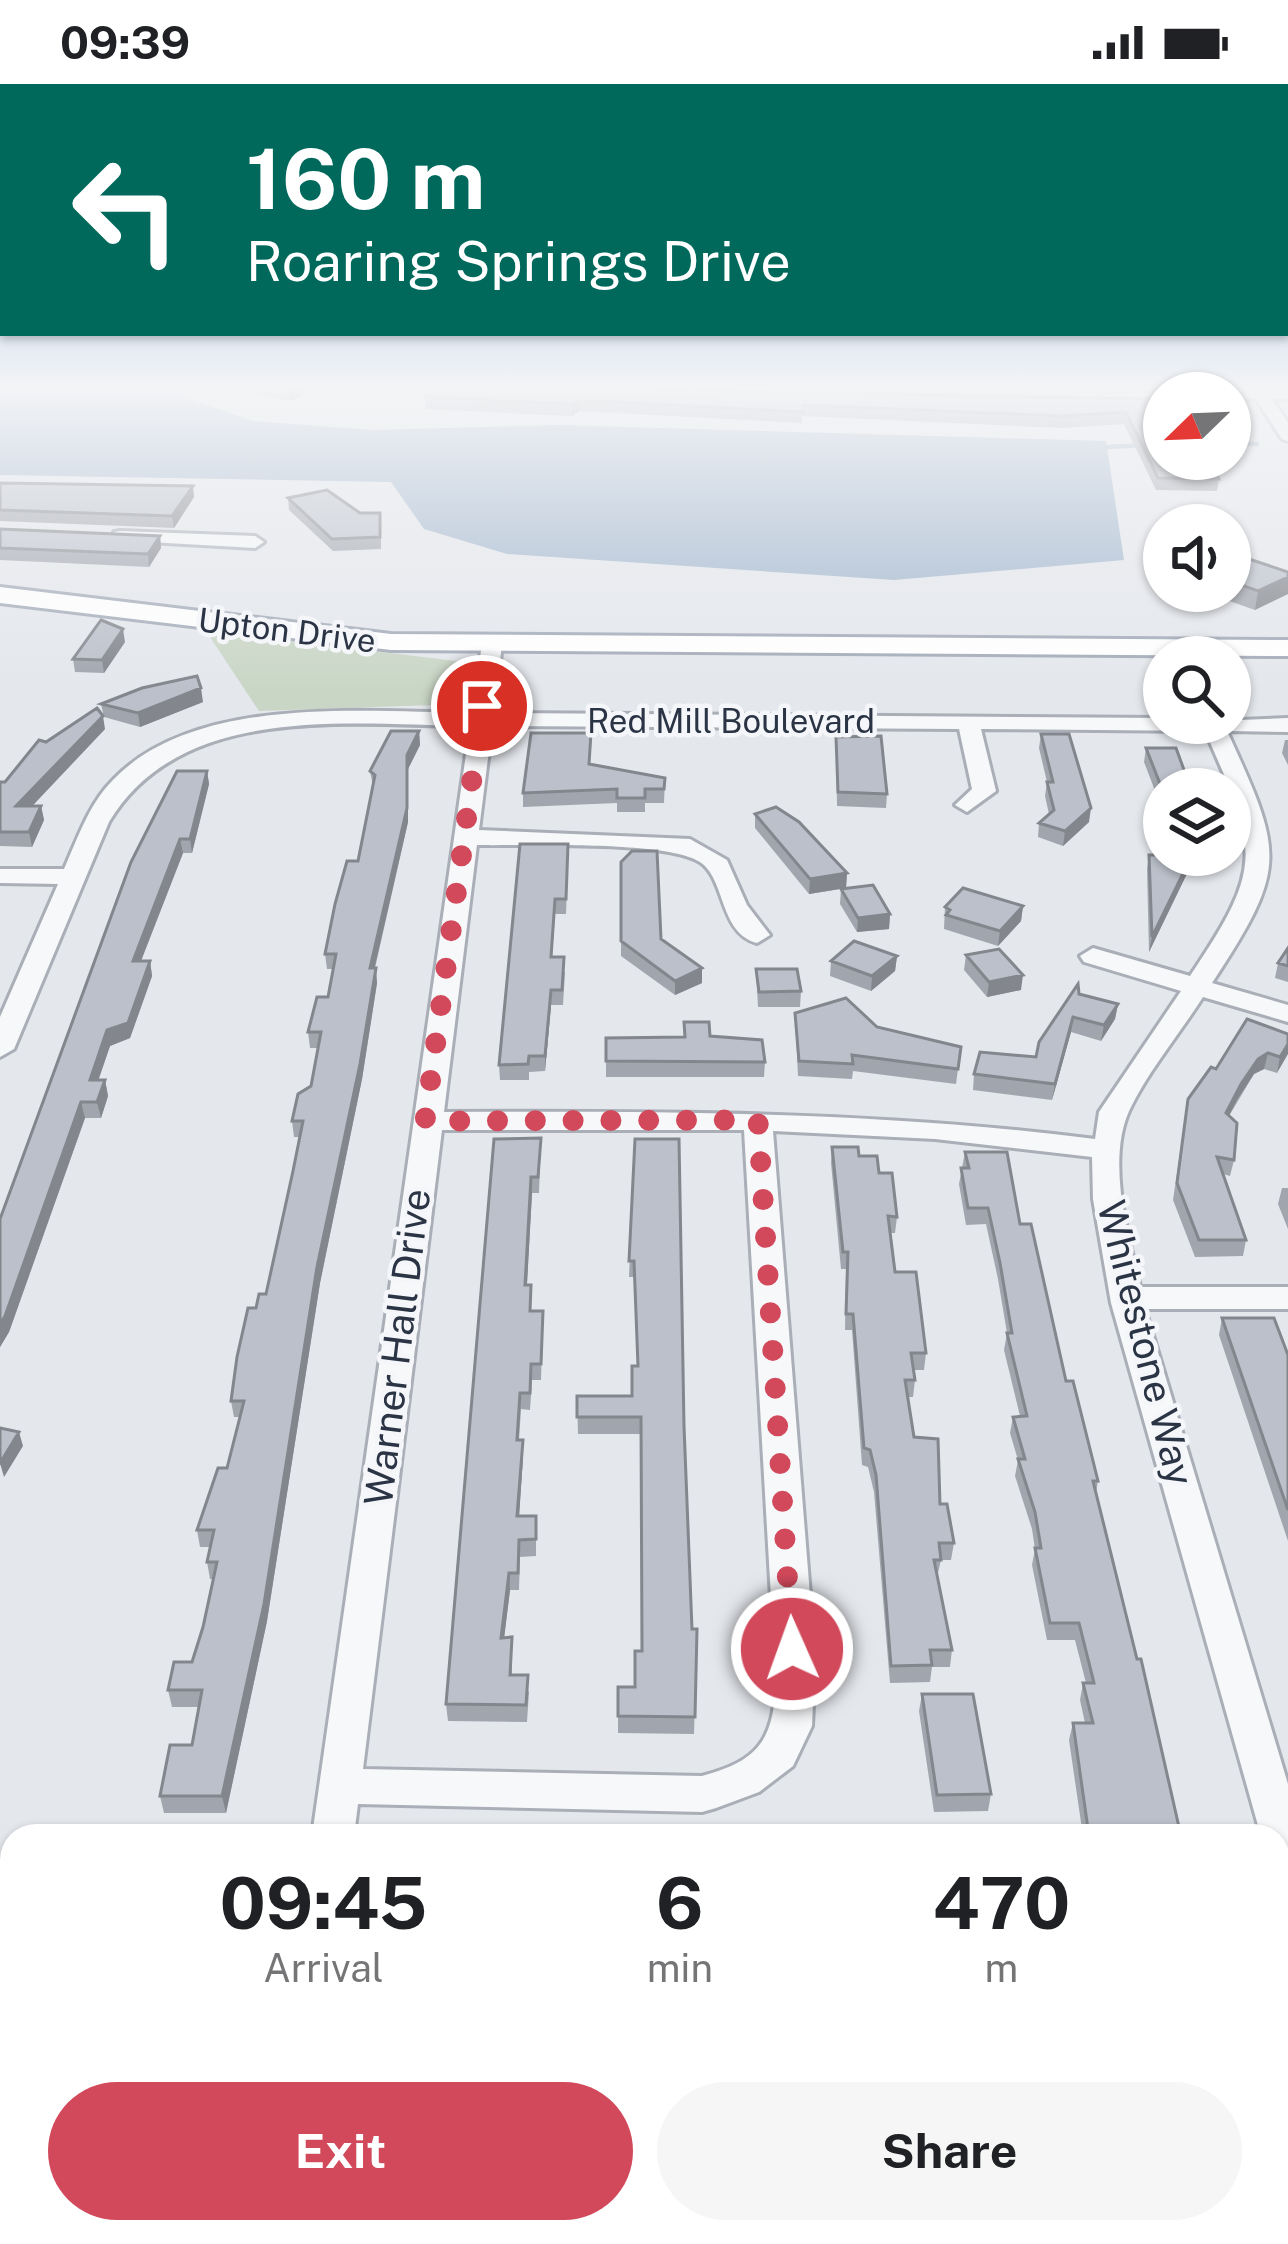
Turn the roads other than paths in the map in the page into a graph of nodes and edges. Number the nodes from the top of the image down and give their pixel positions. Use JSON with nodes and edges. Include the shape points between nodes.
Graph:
{"nodes":[{"id":1,"x":93,"y":535,"type":"edge"},
{"id":2,"x":255,"y":542,"type":"dead end"},
{"id":3,"x":0,"y":595,"type":"edge"},
{"id":4,"x":492,"y":644,"type":"junction"},
{"id":5,"x":863,"y":645,"type":"junction"},
{"id":6,"x":1288,"y":648,"type":"edge"},
{"id":7,"x":1143,"y":661,"type":"edge"},
{"id":8,"x":1251,"y":664,"type":"edge"},
{"id":9,"x":1288,"y":665,"type":"edge"},
{"id":10,"x":480,"y":719,"type":"junction"},
{"id":11,"x":969,"y":723,"type":"junction"},
{"id":12,"x":1143,"y":724,"type":"edge"},
{"id":13,"x":1251,"y":725,"type":"edge"},
{"id":14,"x":1288,"y":725,"type":"edge"},
{"id":15,"x":1222,"y":744,"type":"edge"},
{"id":16,"x":967,"y":805,"type":"dead end"},
{"id":17,"x":464,"y":837,"type":"junction"},
{"id":18,"x":1275,"y":860,"type":"edge"},
{"id":19,"x":0,"y":876,"type":"edge"},
{"id":20,"x":73,"y":877,"type":"junction"},
{"id":21,"x":757,"y":935,"type":"dead end"},
{"id":22,"x":1093,"y":956,"type":"dead end"},
{"id":23,"x":1193,"y":987,"type":"junction"},
{"id":24,"x":1288,"y":1014,"type":"edge"},
{"id":25,"x":0,"y":1049,"type":"edge"},
{"id":26,"x":758,"y":1120,"type":"junction"},
{"id":27,"x":425,"y":1121,"type":"junction"},
{"id":28,"x":1104,"y":1149,"type":"junction"},
{"id":29,"x":1128,"y":1298,"type":"junction"},
{"id":30,"x":1288,"y":1298,"type":"edge"},
{"id":31,"x":340,"y":1786,"type":"junction"},
{"id":32,"x":335,"y":1824,"type":"edge"},
{"id":33,"x":1279,"y":1824,"type":"edge"}],
"edges":[{"from":1,"to":2,"type":"street"},
{"from":3,"to":4,"type":"main road","name":"Upton Drive","via":[[292,634]]},
{"from":4,"to":5,"type":"main road","name":"Upton Drive"},
{"from":4,"to":10,"type":"street","name":"Warner Hall Drive"},
{"from":5,"to":6,"type":"main road","name":"Upton Drive"},
{"from":5,"to":7,"type":"main road","name":"Upton Drive"},
{"from":8,"to":9,"type":"main road"},
{"from":10,"to":11,"type":"street","name":"Red Mill Boulevard"},
{"from":10,"to":17,"type":"street","name":"Warner Hall Drive"},
{"from":10,"to":20,"type":"street","name":"Red Mill Boulevard","via":[[288,720],[190,742],[119,786]]},
{"from":11,"to":12,"type":"street","name":"Red Mill Boulevard"},
{"from":11,"to":16,"type":"street","via":[[984,791]]},
{"from":13,"to":14,"type":"street","name":"Red Mill Boulevard"},
{"from":15,"to":18,"type":"street","name":"Whitestone Way"},
{"from":17,"to":21,"type":"street","via":[[682,844],[714,857]]},
{"from":17,"to":27,"type":"street","name":"Warner Hall Drive"},
{"from":18,"to":23,"type":"street","name":"Whitestone Way"},
{"from":19,"to":20,"type":"street"},
{"from":20,"to":25,"type":"street","name":"Red Mill Boulevard"},
{"from":22,"to":23,"type":"street"},
{"from":23,"to":24,"type":"street"},
{"from":23,"to":28,"type":"street","name":"Whitestone Way","via":[[1114,1112]]},
{"from":26,"to":27,"type":"street"},
{"from":26,"to":28,"type":"street","via":[[932,1126]]},
{"from":26,"to":31,"type":"street","via":[[792,1611],[792,1726],[780,1751],[734,1787],[702,1794]]},
{"from":27,"to":31,"type":"street","name":"Warner Hall Drive"},
{"from":28,"to":29,"type":"street","name":"Whitestone Way"},
{"from":29,"to":30,"type":"street"},
{"from":29,"to":33,"type":"street","name":"Whitestone Way"},
{"from":31,"to":32,"type":"street","name":"Warner Hall Drive"}]}
